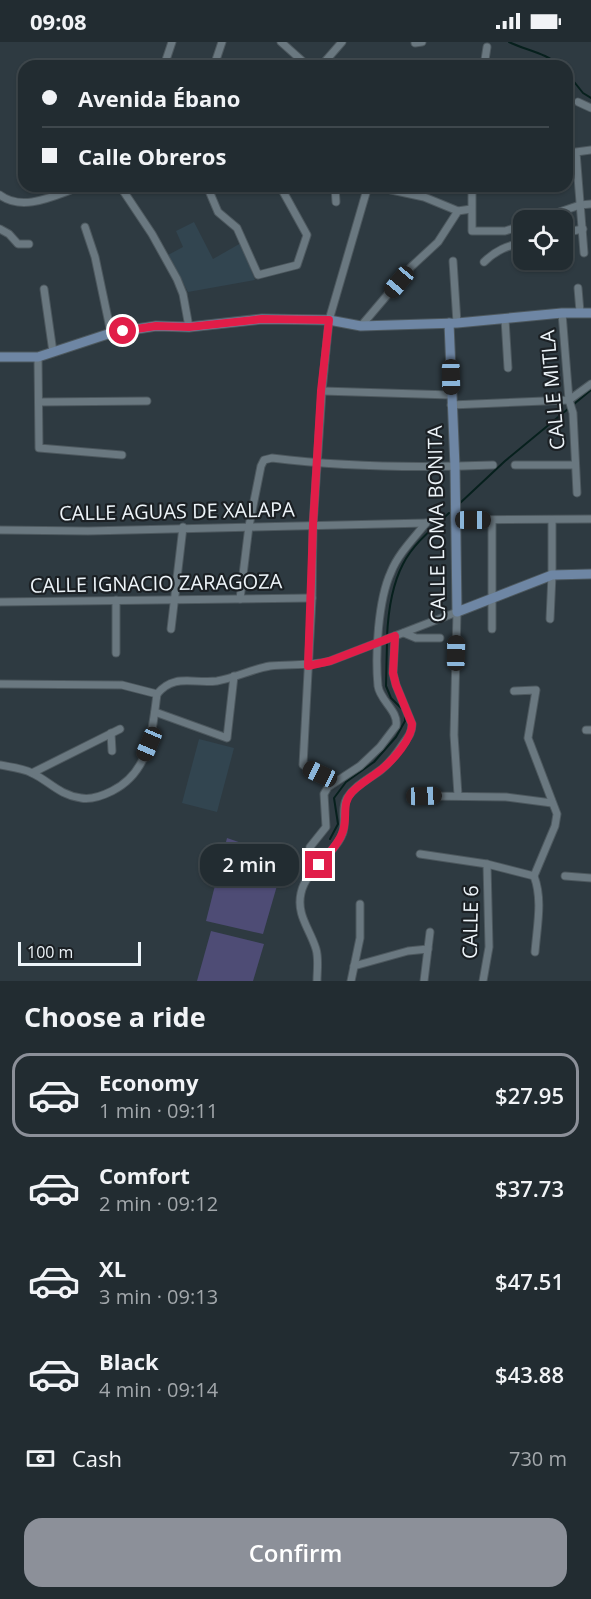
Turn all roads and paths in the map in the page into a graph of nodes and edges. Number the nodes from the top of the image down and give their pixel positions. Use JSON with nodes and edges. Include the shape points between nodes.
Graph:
{"nodes":[{"id":1,"x":172,"y":42,"type":"edge"},
{"id":2,"x":222,"y":42,"type":"edge"},
{"id":3,"x":280,"y":42,"type":"edge"},
{"id":4,"x":342,"y":42,"type":"edge"},
{"id":5,"x":487,"y":47,"type":"dead end"},
{"id":6,"x":166,"y":60,"type":"edge"},
{"id":7,"x":216,"y":60,"type":"edge"},
{"id":8,"x":301,"y":60,"type":"edge"},
{"id":9,"x":326,"y":60,"type":"edge"},
{"id":10,"x":485,"y":60,"type":"edge"},
{"id":11,"x":578,"y":102,"type":"dead end"},
{"id":12,"x":591,"y":108,"type":"edge"},
{"id":13,"x":591,"y":150,"type":"edge"},
{"id":14,"x":576,"y":154,"type":"junction"},
{"id":15,"x":573,"y":155,"type":"edge"},
{"id":16,"x":64,"y":192,"type":"edge"},
{"id":17,"x":124,"y":192,"type":"edge"},
{"id":18,"x":210,"y":192,"type":"edge"},
{"id":19,"x":283,"y":192,"type":"edge"},
{"id":20,"x":335,"y":192,"type":"edge"},
{"id":21,"x":366,"y":192,"type":"edge"},
{"id":22,"x":401,"y":192,"type":"edge"},
{"id":23,"x":471,"y":192,"type":"edge"},
{"id":24,"x":0,"y":195,"type":"edge"},
{"id":25,"x":336,"y":202,"type":"dead end"},
{"id":26,"x":591,"y":204,"type":"edge"},
{"id":27,"x":580,"y":205,"type":"junction"},
{"id":28,"x":471,"y":209,"type":"junction"},
{"id":29,"x":565,"y":210,"type":"edge"},
{"id":30,"x":458,"y":211,"type":"junction"},
{"id":31,"x":85,"y":227,"type":"dead end"},
{"id":32,"x":513,"y":228,"type":"edge"},
{"id":33,"x":0,"y":229,"type":"edge"},
{"id":34,"x":583,"y":229,"type":"junction"},
{"id":35,"x":573,"y":231,"type":"edge"},
{"id":36,"x":29,"y":244,"type":"dead end"},
{"id":37,"x":513,"y":244,"type":"edge"},
{"id":38,"x":584,"y":253,"type":"dead end"},
{"id":39,"x":453,"y":261,"type":"dead end"},
{"id":40,"x":484,"y":262,"type":"dead end"},
{"id":41,"x":578,"y":288,"type":"dead end"},
{"id":42,"x":44,"y":289,"type":"dead end"},
{"id":43,"x":580,"y":312,"type":"junction"},
{"id":44,"x":562,"y":313,"type":"junction"},
{"id":45,"x":591,"y":313,"type":"edge"},
{"id":46,"x":505,"y":319,"type":"junction"},
{"id":47,"x":329,"y":320,"type":"junction"},
{"id":48,"x":453,"y":323,"type":"junction"},
{"id":49,"x":361,"y":326,"type":"junction"},
{"id":50,"x":189,"y":327,"type":"junction"},
{"id":51,"x":111,"y":333,"type":"junction"},
{"id":52,"x":53,"y":352,"type":"junction"},
{"id":53,"x":0,"y":357,"type":"edge"},
{"id":54,"x":38,"y":357,"type":"junction"},
{"id":55,"x":508,"y":368,"type":"dead end"},
{"id":56,"x":591,"y":384,"type":"edge"},
{"id":57,"x":321,"y":391,"type":"junction"},
{"id":58,"x":451,"y":400,"type":"junction"},
{"id":59,"x":147,"y":401,"type":"dead end"},
{"id":60,"x":39,"y":402,"type":"junction"},
{"id":61,"x":571,"y":404,"type":"junction"},
{"id":62,"x":122,"y":455,"type":"dead end"},
{"id":63,"x":317,"y":464,"type":"junction"},
{"id":64,"x":494,"y":465,"type":"dead end"},
{"id":65,"x":515,"y":465,"type":"dead end"},
{"id":66,"x":574,"y":465,"type":"junction"},
{"id":67,"x":455,"y":467,"type":"junction"},
{"id":68,"x":577,"y":493,"type":"dead end"},
{"id":69,"x":591,"y":519,"type":"edge"},
{"id":70,"x":455,"y":520,"type":"junction"},
{"id":71,"x":492,"y":520,"type":"junction"},
{"id":72,"x":552,"y":520,"type":"junction"},
{"id":73,"x":313,"y":525,"type":"junction"},
{"id":74,"x":249,"y":526,"type":"junction"},
{"id":75,"x":183,"y":527,"type":"junction"},
{"id":76,"x":0,"y":530,"type":"edge"},
{"id":77,"x":591,"y":574,"type":"edge"},
{"id":78,"x":552,"y":575,"type":"junction"},
{"id":79,"x":312,"y":598,"type":"junction"},
{"id":80,"x":492,"y":598,"type":"junction"},
{"id":81,"x":175,"y":599,"type":"junction"},
{"id":82,"x":240,"y":599,"type":"junction"},
{"id":83,"x":116,"y":600,"type":"junction"},
{"id":84,"x":0,"y":602,"type":"edge"},
{"id":85,"x":457,"y":612,"type":"junction"},
{"id":86,"x":550,"y":619,"type":"dead end"},
{"id":87,"x":171,"y":629,"type":"dead end"},
{"id":88,"x":492,"y":629,"type":"dead end"},
{"id":89,"x":404,"y":633,"type":"junction"},
{"id":90,"x":393,"y":637,"type":"junction"},
{"id":91,"x":440,"y":639,"type":"dead end"},
{"id":92,"x":380,"y":642,"type":"junction"},
{"id":93,"x":116,"y":653,"type":"dead end"},
{"id":94,"x":308,"y":666,"type":"junction"},
{"id":95,"x":234,"y":676,"type":"junction"},
{"id":96,"x":0,"y":684,"type":"edge"},
{"id":97,"x":514,"y":691,"type":"dead end"},
{"id":98,"x":157,"y":694,"type":"junction"},
{"id":99,"x":155,"y":712,"type":"junction"},
{"id":100,"x":120,"y":729,"type":"dead end"},
{"id":101,"x":111,"y":733,"type":"junction"},
{"id":102,"x":112,"y":751,"type":"dead end"},
{"id":103,"x":0,"y":765,"type":"edge"},
{"id":104,"x":32,"y":773,"type":"junction"},
{"id":105,"x":335,"y":781,"type":"junction"},
{"id":106,"x":458,"y":795,"type":"junction"},
{"id":107,"x":424,"y":796,"type":"dead end"},
{"id":108,"x":552,"y":803,"type":"junction"},
{"id":109,"x":310,"y":847,"type":"dead end"},
{"id":110,"x":420,"y":854,"type":"dead end"},
{"id":111,"x":487,"y":864,"type":"junction"},
{"id":112,"x":534,"y":876,"type":"junction"},
{"id":113,"x":565,"y":876,"type":"dead end"},
{"id":114,"x":591,"y":878,"type":"edge"},
{"id":115,"x":360,"y":904,"type":"dead end"},
{"id":116,"x":430,"y":932,"type":"dead end"},
{"id":117,"x":428,"y":949,"type":"junction"},
{"id":118,"x":535,"y":952,"type":"dead end"},
{"id":119,"x":354,"y":966,"type":"junction"},
{"id":120,"x":317,"y":981,"type":"edge"},
{"id":121,"x":351,"y":981,"type":"edge"},
{"id":122,"x":424,"y":981,"type":"edge"},
{"id":123,"x":483,"y":981,"type":"edge"}],
"edges":[{"from":1,"to":6,"type":"street"},
{"from":2,"to":7,"type":"street"},
{"from":3,"to":8,"type":"street"},
{"from":4,"to":9,"type":"street"},
{"from":5,"to":10,"type":"street"},
{"from":11,"to":12,"type":"street"},
{"from":13,"to":14,"type":"street"},
{"from":14,"to":15,"type":"street"},
{"from":14,"to":27,"type":"street"},
{"from":16,"to":24,"type":"street","via":[[20,204]]},
{"from":17,"to":50,"type":"street","via":[[177,279]]},
{"from":18,"to":19,"type":"street","via":[[218,212],[237,228],[258,275],[297,266],[307,235]]},
{"from":20,"to":25,"type":"street"},
{"from":21,"to":47,"type":"street"},
{"from":22,"to":30,"type":"street"},
{"from":23,"to":28,"type":"street"},
{"from":26,"to":27,"type":"street"},
{"from":27,"to":29,"type":"street"},
{"from":27,"to":34,"type":"street"},
{"from":28,"to":30,"type":"street"},
{"from":28,"to":32,"type":"street","via":[[472,231]]},
{"from":30,"to":49,"type":"street","via":[[438,242],[411,267]]},
{"from":31,"to":51,"type":"street"},
{"from":33,"to":36,"type":"street","via":[[18,244]]},
{"from":34,"to":35,"type":"street"},
{"from":34,"to":38,"type":"street"},
{"from":37,"to":40,"type":"street","via":[[494,252]]},
{"from":39,"to":48,"type":"street"},
{"from":41,"to":43,"type":"street"},
{"from":42,"to":52,"type":"street"},
{"from":43,"to":44,"type":"main road"},
{"from":43,"to":45,"type":"main road"},
{"from":44,"to":46,"type":"main road"},
{"from":44,"to":61,"type":"street","name":"CALLE MITLA"},
{"from":46,"to":48,"type":"main road"},
{"from":46,"to":55,"type":"street"},
{"from":47,"to":49,"type":"main road"},
{"from":47,"to":50,"type":"main road","via":[[262,319]]},
{"from":47,"to":57,"type":"street"},
{"from":48,"to":49,"type":"main road"},
{"from":48,"to":58,"type":"main road","name":"CALLE LOMA BONITA"},
{"from":50,"to":51,"type":"main road","via":[[156,326]]},
{"from":51,"to":52,"type":"main road"},
{"from":52,"to":54,"type":"main road"},
{"from":53,"to":54,"type":"main road"},
{"from":54,"to":60,"type":"street"},
{"from":56,"to":61,"type":"street"},
{"from":57,"to":58,"type":"street"},
{"from":57,"to":63,"type":"street"},
{"from":58,"to":61,"type":"street"},
{"from":58,"to":67,"type":"main road","name":"CALLE LOMA BONITA"},
{"from":59,"to":60,"type":"street"},
{"from":60,"to":62,"type":"street","via":[[39,448]]},
{"from":61,"to":66,"type":"street","name":"CALLE MITLA"},
{"from":63,"to":67,"type":"street"},
{"from":63,"to":73,"type":"street"},
{"from":63,"to":74,"type":"street","via":[[264,460]]},
{"from":64,"to":67,"type":"street"},
{"from":65,"to":66,"type":"street"},
{"from":66,"to":68,"type":"street","name":"CALLE MITLA"},
{"from":67,"to":70,"type":"main road","name":"CALLE LOMA BONITA"},
{"from":69,"to":72,"type":"street"},
{"from":70,"to":71,"type":"street"},
{"from":70,"to":85,"type":"main road","name":"CALLE LOMA BONITA"},
{"from":71,"to":72,"type":"street"},
{"from":71,"to":80,"type":"street"},
{"from":72,"to":78,"type":"street"},
{"from":73,"to":74,"type":"street","name":"CALLE AGUAS DE XALAPA"},
{"from":73,"to":79,"type":"street"},
{"from":73,"to":92,"type":"street","name":"CALLE AGUAS DE XALAPA","via":[[426,523],[391,571],[381,608]]},
{"from":74,"to":75,"type":"street","name":"CALLE AGUAS DE XALAPA"},
{"from":74,"to":82,"type":"street"},
{"from":75,"to":76,"type":"street","name":"CALLE AGUAS DE XALAPA"},
{"from":75,"to":81,"type":"street"},
{"from":77,"to":78,"type":"main road"},
{"from":78,"to":80,"type":"main road"},
{"from":78,"to":86,"type":"street"},
{"from":79,"to":82,"type":"street","name":"CALLE IGNACIO ZARAGOZA"},
{"from":79,"to":94,"type":"street"},
{"from":80,"to":85,"type":"main road"},
{"from":80,"to":88,"type":"street"},
{"from":81,"to":82,"type":"street","name":"CALLE IGNACIO ZARAGOZA"},
{"from":81,"to":83,"type":"street","name":"CALLE IGNACIO ZARAGOZA"},
{"from":81,"to":87,"type":"street"},
{"from":83,"to":84,"type":"street","name":"CALLE IGNACIO ZARAGOZA"},
{"from":83,"to":93,"type":"street"},
{"from":85,"to":89,"type":"street"},
{"from":85,"to":106,"type":"street","name":"CALLE LOMA BONITA","via":[[454,735]]},
{"from":89,"to":90,"type":"street"},
{"from":89,"to":91,"type":"street"},
{"from":90,"to":92,"type":"street"},
{"from":90,"to":120,"type":"street","via":[[393,673],[412,731],[396,755],[347,798],[340,839],[302,890],[302,918],[316,950]]},
{"from":92,"to":94,"type":"street"},
{"from":92,"to":105,"type":"street","via":[[378,686],[396,726],[360,766]]},
{"from":94,"to":95,"type":"street","via":[[268,666]]},
{"from":94,"to":105,"type":"street","via":[[303,765]]},
{"from":95,"to":98,"type":"street","via":[[172,682]]},
{"from":95,"to":99,"type":"street","via":[[227,738]]},
{"from":96,"to":98,"type":"street","via":[[122,686]]},
{"from":97,"to":108,"type":"street","via":[[536,690],[528,738]]},
{"from":98,"to":99,"type":"street"},
{"from":99,"to":104,"type":"street","via":[[149,744],[139,768],[126,784],[104,795],[82,799],[54,789]]},
{"from":100,"to":101,"type":"street"},
{"from":101,"to":102,"type":"street"},
{"from":101,"to":104,"type":"street"},
{"from":103,"to":104,"type":"street"},
{"from":105,"to":109,"type":"street","via":[[324,794],[326,827]]},
{"from":106,"to":107,"type":"street"},
{"from":106,"to":108,"type":"street","via":[[506,796]]},
{"from":108,"to":112,"type":"street","via":[[557,814],[555,826]]},
{"from":110,"to":111,"type":"street"},
{"from":111,"to":112,"type":"street"},
{"from":111,"to":123,"type":"street","name":"CALLE 6","via":[[489,947]]},
{"from":112,"to":118,"type":"street","via":[[539,901]]},
{"from":113,"to":114,"type":"street"},
{"from":115,"to":119,"type":"street","via":[[360,938]]},
{"from":116,"to":117,"type":"street"},
{"from":117,"to":119,"type":"street"},
{"from":117,"to":122,"type":"street"},
{"from":119,"to":121,"type":"street"}]}
